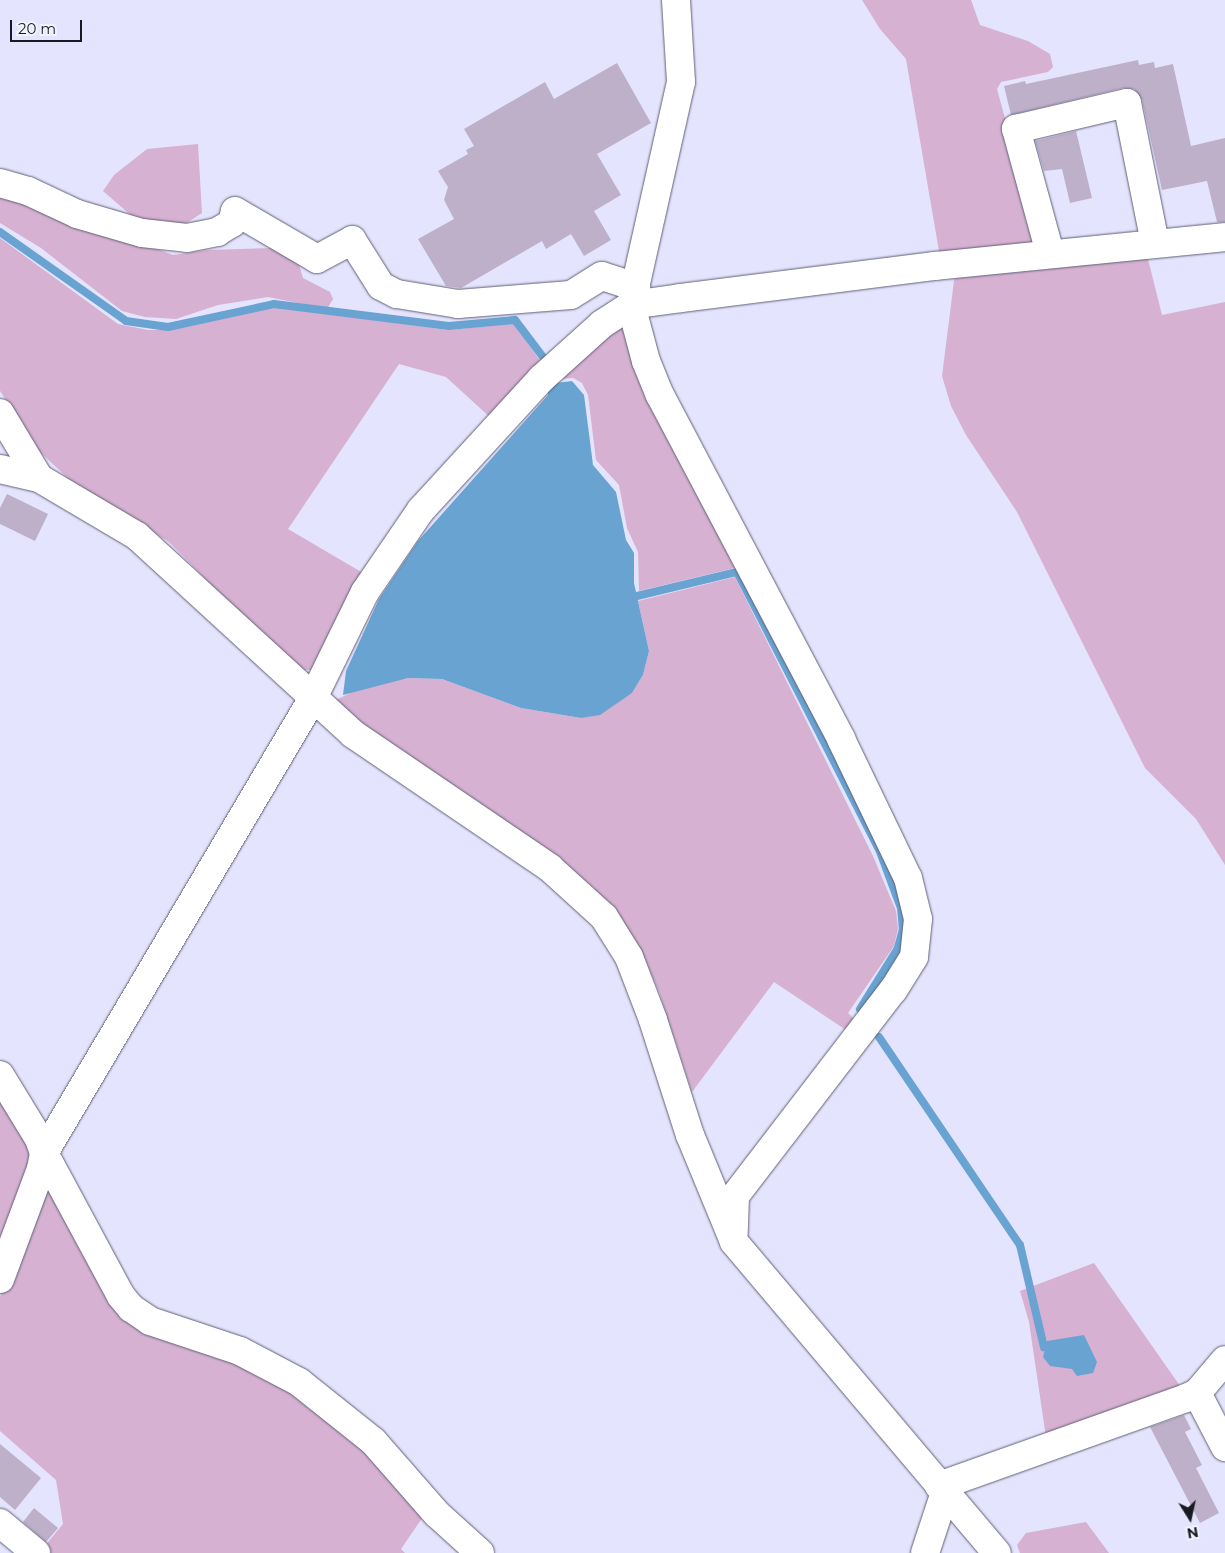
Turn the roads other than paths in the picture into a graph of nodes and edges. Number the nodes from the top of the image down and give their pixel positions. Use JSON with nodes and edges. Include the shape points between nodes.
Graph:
{"nodes":[{"id":1,"x":676,"y":0,"type":"edge"},
{"id":2,"x":0,"y":182,"type":"edge"},
{"id":3,"x":1225,"y":237,"type":"edge"},
{"id":4,"x":1155,"y":243,"type":"junction"},
{"id":5,"x":1050,"y":253,"type":"junction"},
{"id":6,"x":634,"y":296,"type":"junction"},
{"id":7,"x":0,"y":413,"type":"edge"},
{"id":8,"x":0,"y":469,"type":"edge"},
{"id":9,"x":39,"y":478,"type":"junction"},
{"id":10,"x":313,"y":698,"type":"junction"},
{"id":11,"x":0,"y":1075,"type":"edge"},
{"id":12,"x":44,"y":1153,"type":"junction"},
{"id":13,"x":734,"y":1242,"type":"junction"},
{"id":14,"x":0,"y":1279,"type":"edge"},
{"id":15,"x":1225,"y":1360,"type":"edge"},
{"id":16,"x":1197,"y":1393,"type":"junction"},
{"id":17,"x":1225,"y":1447,"type":"edge"},
{"id":18,"x":942,"y":1489,"type":"junction"},
{"id":19,"x":0,"y":1523,"type":"edge"},
{"id":20,"x":36,"y":1553,"type":"edge"},
{"id":21,"x":480,"y":1553,"type":"edge"},
{"id":22,"x":925,"y":1553,"type":"edge"},
{"id":23,"x":997,"y":1553,"type":"edge"}],
"edges":[{"from":1,"to":6,"type":"street","via":[[680,19],[681,82]]},
{"from":2,"to":6,"type":"street","via":[[77,214],[142,233],[187,238],[217,232],[232,223],[235,211],[317,259],[352,240],[381,286],[397,294],[458,304],[571,295],[602,276]]},
{"from":3,"to":4,"type":"street"},
{"from":4,"to":5,"type":"street"},
{"from":4,"to":5,"type":"street","via":[[1127,103],[1016,129]]},
{"from":5,"to":6,"type":"street"},
{"from":6,"to":10,"type":"street","via":[[541,378],[421,510],[365,592]]},
{"from":6,"to":13,"type":"street","via":[[646,361],[660,395],[840,739],[908,878],[918,919],[914,957],[893,990],[734,1196]]},
{"from":7,"to":9,"type":"street"},
{"from":8,"to":9,"type":"street"},
{"from":9,"to":10,"type":"street","via":[[137,536]]},
{"from":10,"to":12,"type":"street"},
{"from":10,"to":13,"type":"street","via":[[353,734],[550,868],[604,917],[629,957],[690,1135]]},
{"from":11,"to":12,"type":"street","via":[[39,1138]]},
{"from":12,"to":14,"type":"street"},
{"from":12,"to":21,"type":"street","via":[[121,1296],[131,1308],[150,1321],[240,1351],[299,1382],[373,1441],[437,1514]]},
{"from":13,"to":18,"type":"street"},
{"from":15,"to":16,"type":"street"},
{"from":16,"to":17,"type":"street"},
{"from":16,"to":18,"type":"street"},
{"from":18,"to":22,"type":"street"},
{"from":18,"to":23,"type":"street"},
{"from":19,"to":20,"type":"street"}]}
